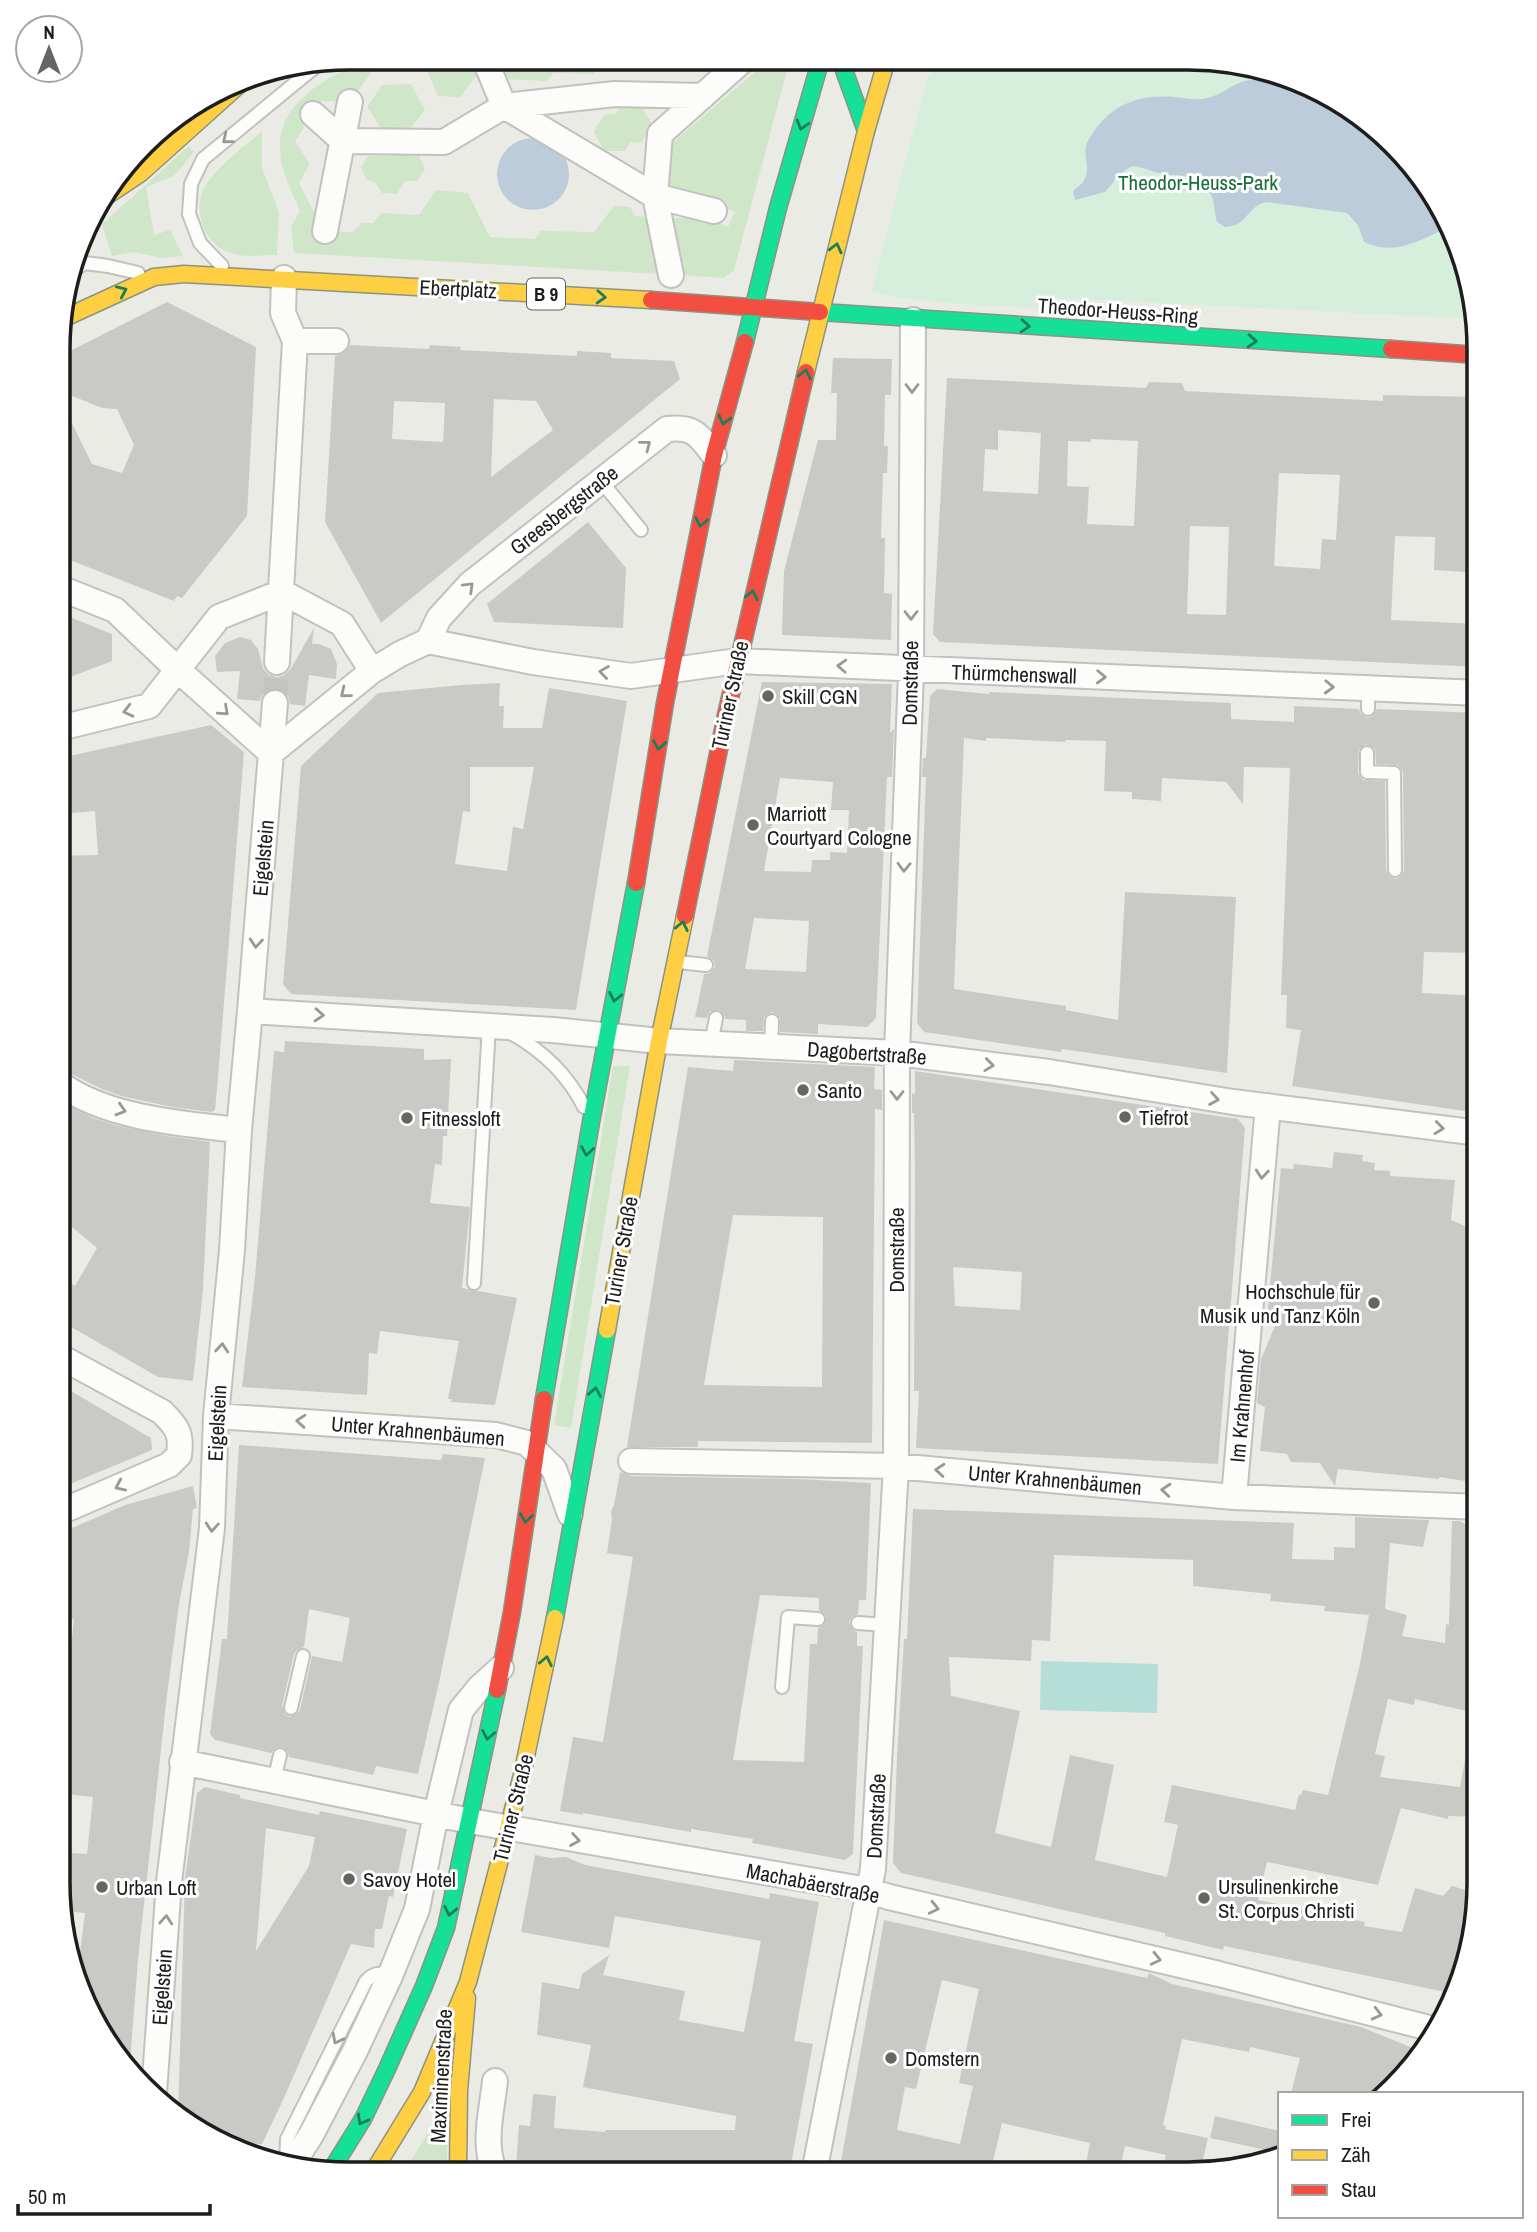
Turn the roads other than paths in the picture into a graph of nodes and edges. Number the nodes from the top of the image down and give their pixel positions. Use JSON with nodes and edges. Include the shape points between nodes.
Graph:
{"nodes":[{"id":1,"x":489,"y":70,"type":"edge"},
{"id":2,"x":732,"y":70,"type":"edge"},
{"id":3,"x":818,"y":70,"type":"edge"},
{"id":4,"x":844,"y":70,"type":"edge"},
{"id":5,"x":884,"y":70,"type":"edge"},
{"id":6,"x":308,"y":73,"type":"edge"},
{"id":7,"x":703,"y":96,"type":"junction"},
{"id":8,"x":351,"y":102,"type":"dead end"},
{"id":9,"x":504,"y":106,"type":"junction"},
{"id":10,"x":317,"y":108,"type":"dead end"},
{"id":11,"x":192,"y":119,"type":"edge"},
{"id":12,"x":866,"y":131,"type":"junction"},
{"id":13,"x":343,"y":141,"type":"junction"},
{"id":14,"x":124,"y":184,"type":"edge"},
{"id":15,"x":655,"y":197,"type":"junction"},
{"id":16,"x":714,"y":211,"type":"dead end"},
{"id":17,"x":324,"y":231,"type":"dead end"},
{"id":18,"x":84,"y":264,"type":"edge"},
{"id":19,"x":671,"y":275,"type":"dead end"},
{"id":20,"x":237,"y":276,"type":"junction"},
{"id":21,"x":154,"y":277,"type":"junction"},
{"id":22,"x":284,"y":278,"type":"junction"},
{"id":23,"x":755,"y":307,"type":"junction"},
{"id":24,"x":820,"y":312,"type":"junction"},
{"id":25,"x":72,"y":315,"type":"edge"},
{"id":26,"x":913,"y":320,"type":"junction"},
{"id":27,"x":305,"y":338,"type":"junction"},
{"id":28,"x":336,"y":341,"type":"dead end"},
{"id":29,"x":1467,"y":354,"type":"edge"},
{"id":30,"x":715,"y":455,"type":"junction"},
{"id":31,"x":601,"y":481,"type":"junction"},
{"id":32,"x":641,"y":530,"type":"dead end"},
{"id":33,"x":70,"y":592,"type":"edge"},
{"id":34,"x":282,"y":592,"type":"junction"},
{"id":35,"x":428,"y":641,"type":"junction"},
{"id":36,"x":278,"y":662,"type":"tunnel mouth"},
{"id":37,"x":737,"y":662,"type":"junction"},
{"id":38,"x":177,"y":669,"type":"junction"},
{"id":39,"x":911,"y":670,"type":"junction"},
{"id":40,"x":372,"y":671,"type":"junction"},
{"id":41,"x":672,"y":671,"type":"junction"},
{"id":42,"x":1467,"y":694,"type":"edge"},
{"id":43,"x":275,"y":703,"type":"tunnel mouth"},
{"id":44,"x":70,"y":726,"type":"edge"},
{"id":45,"x":271,"y":752,"type":"junction"},
{"id":46,"x":1367,"y":752,"type":"dead end"},
{"id":47,"x":1395,"y":870,"type":"dead end"},
{"id":48,"x":675,"y":962,"type":"junction"},
{"id":49,"x":706,"y":965,"type":"dead end"},
{"id":50,"x":250,"y":1011,"type":"junction"},
{"id":51,"x":716,"y":1018,"type":"dead end"},
{"id":52,"x":772,"y":1021,"type":"dead end"},
{"id":53,"x":494,"y":1027,"type":"junction"},
{"id":54,"x":607,"y":1035,"type":"junction"},
{"id":55,"x":659,"y":1041,"type":"junction"},
{"id":56,"x":711,"y":1044,"type":"junction"},
{"id":57,"x":771,"y":1047,"type":"junction"},
{"id":58,"x":897,"y":1053,"type":"junction"},
{"id":59,"x":70,"y":1090,"type":"edge"},
{"id":60,"x":1268,"y":1106,"type":"junction"},
{"id":61,"x":592,"y":1122,"type":"junction"},
{"id":62,"x":239,"y":1130,"type":"junction"},
{"id":63,"x":1467,"y":1131,"type":"edge"},
{"id":64,"x":474,"y":1283,"type":"dead end"},
{"id":65,"x":70,"y":1362,"type":"edge"},
{"id":66,"x":216,"y":1416,"type":"junction"},
{"id":67,"x":536,"y":1450,"type":"junction"},
{"id":68,"x":179,"y":1455,"type":"junction"},
{"id":69,"x":215,"y":1458,"type":"junction"},
{"id":70,"x":631,"y":1461,"type":"dead end"},
{"id":71,"x":896,"y":1466,"type":"junction"},
{"id":72,"x":1234,"y":1496,"type":"junction"},
{"id":73,"x":1467,"y":1506,"type":"edge"},
{"id":74,"x":70,"y":1508,"type":"edge"},
{"id":75,"x":572,"y":1521,"type":"junction"},
{"id":76,"x":818,"y":1619,"type":"dead end"},
{"id":77,"x":858,"y":1623,"type":"dead end"},
{"id":78,"x":886,"y":1625,"type":"junction"},
{"id":79,"x":303,"y":1656,"type":"dead end"},
{"id":80,"x":501,"y":1668,"type":"junction"},
{"id":81,"x":782,"y":1687,"type":"dead end"},
{"id":82,"x":291,"y":1708,"type":"dead end"},
{"id":83,"x":280,"y":1755,"type":"dead end"},
{"id":84,"x":182,"y":1762,"type":"junction"},
{"id":85,"x":274,"y":1781,"type":"junction"},
{"id":86,"x":436,"y":1814,"type":"junction"},
{"id":87,"x":470,"y":1821,"type":"junction"},
{"id":88,"x":508,"y":1828,"type":"junction"},
{"id":89,"x":868,"y":1891,"type":"junction"},
{"id":90,"x":468,"y":1982,"type":"junction"},
{"id":91,"x":366,"y":2003,"type":"junction"},
{"id":92,"x":1427,"y":2027,"type":"edge"},
{"id":93,"x":495,"y":2081,"type":"dead end"},
{"id":94,"x":155,"y":2083,"type":"edge"},
{"id":95,"x":286,"y":2155,"type":"edge"},
{"id":96,"x":297,"y":2157,"type":"edge"},
{"id":97,"x":337,"y":2161,"type":"edge"},
{"id":98,"x":379,"y":2162,"type":"edge"},
{"id":99,"x":458,"y":2162,"type":"edge"},
{"id":100,"x":490,"y":2162,"type":"edge"},
{"id":101,"x":816,"y":2162,"type":"edge"}],
"edges":[{"from":1,"to":9,"type":"street"},
{"from":2,"to":7,"type":"street"},
{"from":3,"to":23,"type":"main road","one_way":true},
{"from":4,"to":12,"type":"main road"},
{"from":5,"to":12,"type":"main road"},
{"from":6,"to":20,"type":"lane","one_way":true,"via":[[203,159],[191,184],[189,214],[200,243],[217,263]]},
{"from":7,"to":9,"type":"street","via":[[615,94]]},
{"from":7,"to":15,"type":"street","via":[[660,134]]},
{"from":8,"to":13,"type":"street"},
{"from":9,"to":13,"type":"street","via":[[444,142]]},
{"from":9,"to":15,"type":"street"},
{"from":10,"to":13,"type":"street"},
{"from":11,"to":14,"type":"main road","via":[[141,173]]},
{"from":24,"to":12,"type":"main road","one_way":true},
{"from":13,"to":17,"type":"street"},
{"from":15,"to":16,"type":"street"},
{"from":15,"to":19,"type":"street"},
{"from":18,"to":21,"type":"lane"},
{"from":20,"to":21,"type":"main road","number":"B 9"},
{"from":20,"to":22,"type":"main road","name":"Ebertplatz","number":"B 9"},
{"from":25,"to":21,"type":"main road","number":"B 9","one_way":true},
{"from":22,"to":23,"type":"main road","name":"Ebertplatz","number":"B 9","one_way":true},
{"from":22,"to":27,"type":"street","via":[[283,313]]},
{"from":23,"to":24,"type":"main road","name":"Theodor-Heuss-Ring","number":"B 9"},
{"from":23,"to":30,"type":"main road","name":"Turiner Straße","one_way":true},
{"from":24,"to":26,"type":"main road","name":"Theodor-Heuss-Ring"},
{"from":37,"to":24,"type":"main road","name":"Turiner Straße","one_way":true},
{"from":26,"to":29,"type":"main road","name":"Theodor-Heuss-Ring","one_way":true},
{"from":26,"to":39,"type":"street","name":"Domstraße","one_way":true},
{"from":27,"to":28,"type":"street"},
{"from":27,"to":34,"type":"street"},
{"from":31,"to":30,"type":"street","name":"Greesbergstraße","one_way":true,"via":[[667,429],[683,427],[699,435]]},
{"from":30,"to":41,"type":"main road","name":"Turiner Straße","one_way":true},
{"from":31,"to":32,"type":"lane"},
{"from":35,"to":31,"type":"street","name":"Greesbergstraße","one_way":true,"via":[[439,618],[470,584]]},
{"from":33,"to":38,"type":"street","via":[[115,610]]},
{"from":34,"to":36,"type":"street"},
{"from":34,"to":38,"type":"street","via":[[219,617]]},
{"from":34,"to":40,"type":"street","via":[[342,624]]},
{"from":35,"to":40,"type":"street"},
{"from":41,"to":35,"type":"street","name":"Thürmchenswall","one_way":true,"via":[[631,676]]},
{"from":39,"to":37,"type":"street","name":"Thürmchenswall","one_way":true},
{"from":37,"to":41,"type":"street","name":"Thürmchenswall"},
{"from":48,"to":37,"type":"main road","name":"Turiner Straße","one_way":true},
{"from":38,"to":44,"type":"street","one_way":true,"via":[[149,706]]},
{"from":38,"to":45,"type":"street","one_way":true},
{"from":39,"to":42,"type":"street","name":"Thürmchenswall","one_way":true,"via":[[1368,699]]},
{"from":39,"to":58,"type":"street","name":"Domstraße","one_way":true},
{"from":40,"to":45,"type":"street","one_way":true},
{"from":41,"to":54,"type":"main road","name":"Turiner Straße","one_way":true},
{"from":43,"to":45,"type":"street","name":"Eigelstein"},
{"from":45,"to":50,"type":"street","name":"Eigelstein","one_way":true},
{"from":46,"to":47,"type":"lane","via":[[1367,772],[1394,773]]},
{"from":48,"to":49,"type":"lane"},
{"from":48,"to":55,"type":"main road","name":"Turiner Straße"},
{"from":50,"to":53,"type":"street","name":"Dagobertstraße","one_way":true},
{"from":50,"to":62,"type":"street","name":"Eigelstein"},
{"from":51,"to":56,"type":"lane"},
{"from":52,"to":57,"type":"lane"},
{"from":53,"to":54,"type":"street","name":"Dagobertstraße"},
{"from":53,"to":61,"type":"lane","via":[[533,1045],[558,1069]]},
{"from":53,"to":64,"type":"lane"},
{"from":54,"to":55,"type":"street","name":"Dagobertstraße"},
{"from":54,"to":61,"type":"main road","name":"Turiner Straße"},
{"from":55,"to":56,"type":"street","name":"Dagobertstraße"},
{"from":75,"to":55,"type":"main road","name":"Turiner Straße","one_way":true},
{"from":56,"to":57,"type":"street","name":"Dagobertstraße"},
{"from":57,"to":58,"type":"street","name":"Dagobertstraße"},
{"from":58,"to":60,"type":"street","name":"Dagobertstraße","one_way":true},
{"from":58,"to":71,"type":"street","name":"Domstraße","one_way":true},
{"from":59,"to":62,"type":"street","one_way":true,"via":[[146,1118]]},
{"from":60,"to":63,"type":"street","name":"Dagobertstraße","one_way":true},
{"from":60,"to":72,"type":"street","name":"Im Krahnenhof","one_way":true,"via":[[1259,1303]]},
{"from":61,"to":67,"type":"main road","name":"Turiner Straße","one_way":true},
{"from":66,"to":62,"type":"street","name":"Eigelstein","one_way":true},
{"from":65,"to":68,"type":"street","via":[[162,1412],[181,1439]]},
{"from":67,"to":66,"type":"street","name":"Unter Krahnenbäumen","one_way":true,"via":[[496,1435]]},
{"from":66,"to":69,"type":"street","name":"Eigelstein"},
{"from":67,"to":75,"type":"street","via":[[554,1469]]},
{"from":67,"to":80,"type":"main road","name":"Turiner Straße","one_way":true},
{"from":68,"to":69,"type":"street"},
{"from":68,"to":74,"type":"street","one_way":true,"via":[[169,1465]]},
{"from":69,"to":84,"type":"street","name":"Eigelstein","one_way":true,"via":[[212,1528]]},
{"from":70,"to":71,"type":"street","name":"Unter Krahnenbäumen"},
{"from":72,"to":71,"type":"street","name":"Unter Krahnenbäumen","one_way":true},
{"from":71,"to":78,"type":"street","name":"Domstraße"},
{"from":72,"to":73,"type":"street","name":"Unter Krahnenbäumen"},
{"from":88,"to":75,"type":"main road","name":"Turiner Straße","one_way":true},
{"from":76,"to":81,"type":"lane","via":[[789,1617]]},
{"from":77,"to":78,"type":"lane"},
{"from":78,"to":89,"type":"street","name":"Domstraße","via":[[873,1869]]},
{"from":79,"to":82,"type":"lane"},
{"from":80,"to":86,"type":"street","via":[[461,1710]]},
{"from":80,"to":87,"type":"main road","name":"Turiner Straße","one_way":true},
{"from":83,"to":85,"type":"lane"},
{"from":84,"to":85,"type":"street","name":"Machabäerstraße"},
{"from":94,"to":84,"type":"street","name":"Eigelstein","one_way":true},
{"from":85,"to":86,"type":"street","name":"Machabäerstraße"},
{"from":86,"to":87,"type":"street","name":"Machabäerstraße"},
{"from":86,"to":91,"type":"street","via":[[417,1909],[390,1976]]},
{"from":87,"to":88,"type":"street","name":"Machabäerstraße"},
{"from":87,"to":97,"type":"main road","name":"Turiner Straße","one_way":true,"via":[[446,1928],[424,1986],[363,2119]]},
{"from":88,"to":89,"type":"street","name":"Machabäerstraße","one_way":true},
{"from":88,"to":90,"type":"main road","name":"Turiner Straße"},
{"from":89,"to":92,"type":"street","name":"Machabäerstraße","one_way":true},
{"from":89,"to":101,"type":"street","name":"Domstraße"},
{"from":90,"to":98,"type":"main road","name":"Turiner Straße","via":[[422,2092]]},
{"from":90,"to":99,"type":"main road","name":"Maximinenstraße"},
{"from":91,"to":95,"type":"lane","one_way":true,"via":[[287,2139]]},
{"from":91,"to":96,"type":"street","via":[[330,2099]]},
{"from":93,"to":100,"type":"street","via":[[488,2138]]}]}
